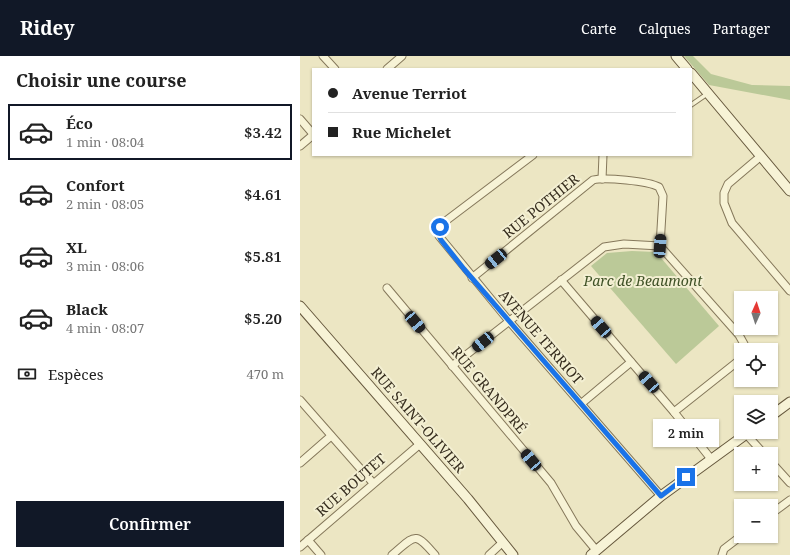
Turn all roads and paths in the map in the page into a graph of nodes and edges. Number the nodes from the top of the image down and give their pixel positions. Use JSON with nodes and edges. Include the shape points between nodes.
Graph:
{"nodes":[{"id":1,"x":323,"y":56,"type":"edge"},
{"id":2,"x":402,"y":56,"type":"edge"},
{"id":3,"x":676,"y":56,"type":"edge"},
{"id":4,"x":334,"y":68,"type":"edge"},
{"id":5,"x":388,"y":68,"type":"edge"},
{"id":6,"x":686,"y":68,"type":"edge"},
{"id":7,"x":692,"y":74,"type":"edge"},
{"id":8,"x":708,"y":93,"type":"junction"},
{"id":9,"x":692,"y":104,"type":"edge"},
{"id":10,"x":300,"y":119,"type":"edge"},
{"id":11,"x":312,"y":133,"type":"edge"},
{"id":12,"x":312,"y":135,"type":"edge"},
{"id":13,"x":300,"y":146,"type":"edge"},
{"id":14,"x":532,"y":156,"type":"edge"},
{"id":15,"x":603,"y":156,"type":"edge"},
{"id":16,"x":761,"y":156,"type":"junction"},
{"id":17,"x":602,"y":179,"type":"junction"},
{"id":18,"x":790,"y":191,"type":"edge"},
{"id":19,"x":660,"y":246,"type":"junction"},
{"id":20,"x":472,"y":278,"type":"junction"},
{"id":21,"x":561,"y":280,"type":"junction"},
{"id":22,"x":387,"y":288,"type":"dead end"},
{"id":23,"x":790,"y":291,"type":"edge"},
{"id":24,"x":300,"y":306,"type":"edge"},
{"id":25,"x":509,"y":321,"type":"junction"},
{"id":26,"x":743,"y":343,"type":"edge"},
{"id":27,"x":631,"y":362,"type":"junction"},
{"id":28,"x":734,"y":364,"type":"edge"},
{"id":29,"x":452,"y":366,"type":"junction"},
{"id":30,"x":300,"y":400,"type":"edge"},
{"id":31,"x":790,"y":402,"type":"edge"},
{"id":32,"x":582,"y":403,"type":"junction"},
{"id":33,"x":778,"y":411,"type":"edge"},
{"id":34,"x":674,"y":412,"type":"junction"},
{"id":35,"x":331,"y":436,"type":"junction"},
{"id":36,"x":739,"y":439,"type":"edge"},
{"id":37,"x":752,"y":439,"type":"edge"},
{"id":38,"x":420,"y":444,"type":"junction"},
{"id":39,"x":758,"y":447,"type":"edge"},
{"id":40,"x":711,"y":459,"type":"junction"},
{"id":41,"x":300,"y":463,"type":"edge"},
{"id":42,"x":778,"y":470,"type":"edge"},
{"id":43,"x":373,"y":483,"type":"junction"},
{"id":44,"x":790,"y":483,"type":"edge"},
{"id":45,"x":661,"y":496,"type":"junction"},
{"id":46,"x":790,"y":500,"type":"edge"},
{"id":47,"x":778,"y":509,"type":"edge"},
{"id":48,"x":308,"y":540,"type":"junction"},
{"id":49,"x":734,"y":541,"type":"edge"},
{"id":50,"x":503,"y":542,"type":"junction"},
{"id":51,"x":300,"y":547,"type":"edge"},
{"id":52,"x":593,"y":553,"type":"edge"},
{"id":53,"x":321,"y":555,"type":"edge"},
{"id":54,"x":392,"y":555,"type":"edge"},
{"id":55,"x":435,"y":555,"type":"edge"},
{"id":56,"x":489,"y":555,"type":"edge"},
{"id":57,"x":513,"y":555,"type":"edge"},
{"id":58,"x":722,"y":555,"type":"edge"}],
"edges":[{"from":1,"to":4,"type":"street"},
{"from":2,"to":5,"type":"street"},
{"from":3,"to":6,"type":"street"},
{"from":7,"to":8,"type":"street"},
{"from":8,"to":9,"type":"lane"},
{"from":8,"to":16,"type":"street"},
{"from":10,"to":11,"type":"street"},
{"from":12,"to":13,"type":"street"},
{"from":14,"to":20,"type":"street","name":"AVENUE TERRIOT","via":[[440,227],[441,240]]},
{"from":15,"to":17,"type":"street"},
{"from":16,"to":18,"type":"street"},
{"from":16,"to":23,"type":"street","via":[[728,184],[724,193],[724,203],[732,223]]},
{"from":17,"to":19,"type":"street","name":"RUE POTHIER","via":[[659,187],[663,196]]},
{"from":17,"to":20,"type":"street","name":"RUE POTHIER","via":[[593,180]]},
{"from":19,"to":21,"type":"street","via":[[624,244],[604,247]]},
{"from":19,"to":26,"type":"street"},
{"from":20,"to":25,"type":"street","name":"AVENUE TERRIOT"},
{"from":21,"to":25,"type":"street"},
{"from":21,"to":27,"type":"street"},
{"from":22,"to":29,"type":"street","name":"RUE GRANDPRÉ"},
{"from":24,"to":38,"type":"street","name":"RUE SAINT-OLIVIER"},
{"from":25,"to":29,"type":"street"},
{"from":25,"to":32,"type":"street","name":"AVENUE TERRIOT"},
{"from":27,"to":32,"type":"street"},
{"from":27,"to":34,"type":"street"},
{"from":28,"to":34,"type":"street"},
{"from":29,"to":52,"type":"street","name":"RUE GRANDPRÉ","via":[[551,483]]},
{"from":30,"to":35,"type":"street"},
{"from":31,"to":33,"type":"street"},
{"from":32,"to":45,"type":"street","name":"AVENUE TERRIOT"},
{"from":34,"to":40,"type":"street"},
{"from":35,"to":41,"type":"street"},
{"from":35,"to":43,"type":"street"},
{"from":36,"to":40,"type":"street"},
{"from":37,"to":39,"type":"street"},
{"from":38,"to":43,"type":"street","name":"RUE BOUTET"},
{"from":38,"to":50,"type":"street","name":"RUE SAINT-OLIVIER"},
{"from":40,"to":45,"type":"street"},
{"from":42,"to":44,"type":"street"},
{"from":43,"to":48,"type":"street","name":"RUE BOUTET"},
{"from":45,"to":52,"type":"street"},
{"from":46,"to":47,"type":"street"},
{"from":48,"to":51,"type":"street","name":"RUE BOUTET"},
{"from":48,"to":53,"type":"street"},
{"from":49,"to":58,"type":"street","via":[[724,549]]},
{"from":50,"to":56,"type":"street"},
{"from":50,"to":57,"type":"street","name":"RUE SAINT-OLIVIER"},
{"from":54,"to":55,"type":"street","via":[[412,538],[417,538]]}]}
